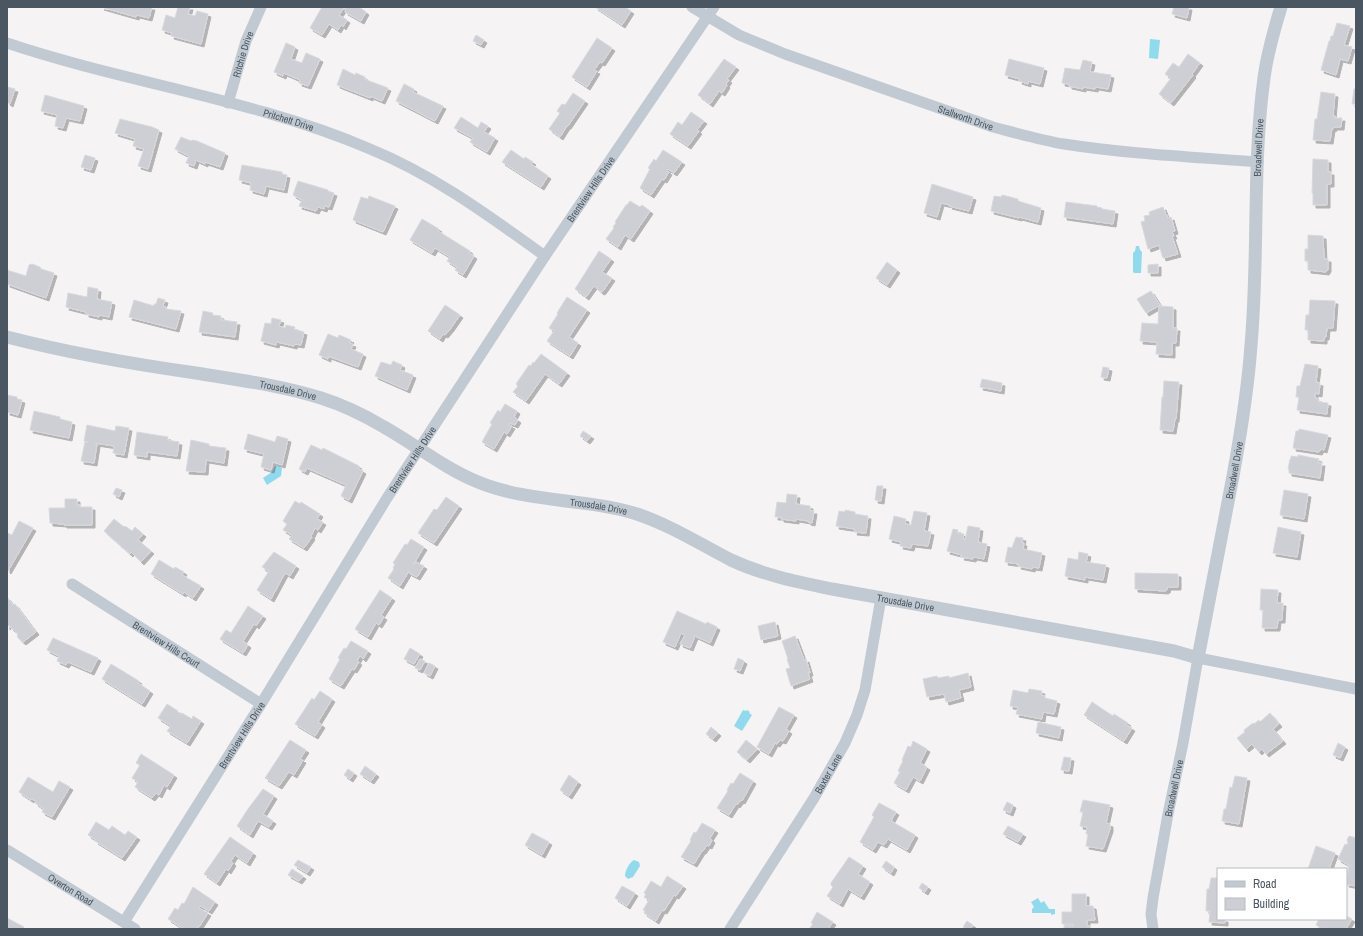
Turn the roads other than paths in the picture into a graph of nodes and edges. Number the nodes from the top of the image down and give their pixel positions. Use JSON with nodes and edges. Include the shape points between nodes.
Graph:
{"nodes":[{"id":1,"x":261,"y":7,"type":"edge"},
{"id":2,"x":692,"y":7,"type":"edge"},
{"id":3,"x":714,"y":7,"type":"edge"},
{"id":4,"x":1281,"y":7,"type":"edge"},
{"id":5,"x":708,"y":16,"type":"junction"},
{"id":6,"x":7,"y":43,"type":"edge"},
{"id":7,"x":228,"y":103,"type":"junction"},
{"id":8,"x":1258,"y":162,"type":"junction"},
{"id":9,"x":545,"y":256,"type":"junction"},
{"id":10,"x":7,"y":337,"type":"edge"},
{"id":11,"x":418,"y":449,"type":"junction"},
{"id":12,"x":72,"y":584,"type":"dead end"},
{"id":13,"x":881,"y":598,"type":"junction"},
{"id":14,"x":1198,"y":658,"type":"junction"},
{"id":15,"x":1356,"y":689,"type":"edge"},
{"id":16,"x":261,"y":704,"type":"junction"},
{"id":17,"x":7,"y":850,"type":"edge"},
{"id":18,"x":124,"y":922,"type":"junction"},
{"id":19,"x":135,"y":929,"type":"edge"},
{"id":20,"x":730,"y":929,"type":"edge"},
{"id":21,"x":1153,"y":929,"type":"edge"}],
"edges":[{"from":1,"to":7,"type":"street","name":"Ritchie Drive","via":[[246,42]]},
{"from":2,"to":5,"type":"street","name":"Stallworth Drive"},
{"from":3,"to":5,"type":"street","name":"Brentview Hills Drive"},
{"from":4,"to":8,"type":"street","name":"Broadwell Drive","via":[[1264,77]]},
{"from":5,"to":8,"type":"street","name":"Stallworth Drive","via":[[739,35],[785,54],[993,127],[1063,144],[1123,152]]},
{"from":5,"to":9,"type":"street","name":"Brentview Hills Drive"},
{"from":6,"to":7,"type":"street","name":"Pritchett Drive","via":[[84,66]]},
{"from":7,"to":9,"type":"street","name":"Pritchett Drive","via":[[323,130],[403,164],[460,196]]},
{"from":8,"to":14,"type":"street","name":"Broadwell Drive","via":[[1253,312],[1246,391],[1224,526]]},
{"from":9,"to":11,"type":"street","name":"Brentview Hills Drive"},
{"from":10,"to":11,"type":"street","name":"Trousdale Drive","via":[[88,356],[309,394],[359,413]]},
{"from":11,"to":13,"type":"street","name":"Trousdale Drive","via":[[459,473],[489,486],[519,494],[628,512],[659,522],[732,560],[759,570],[805,583]]},
{"from":11,"to":16,"type":"street","name":"Brentview Hills Drive"},
{"from":12,"to":16,"type":"street","name":"Brentview Hills Court"},
{"from":13,"to":14,"type":"street","name":"Trousdale Drive","via":[[1174,651]]},
{"from":13,"to":20,"type":"street","name":"Baxter Lane","via":[[865,690],[845,743],[814,798]]},
{"from":14,"to":15,"type":"street"},
{"from":14,"to":21,"type":"street","name":"Broadwell Drive","via":[[1153,898]]},
{"from":16,"to":18,"type":"street","name":"Brentview Hills Drive"},
{"from":17,"to":18,"type":"street","name":"Overton Road"},
{"from":18,"to":19,"type":"street","name":"Overton Road"}]}
